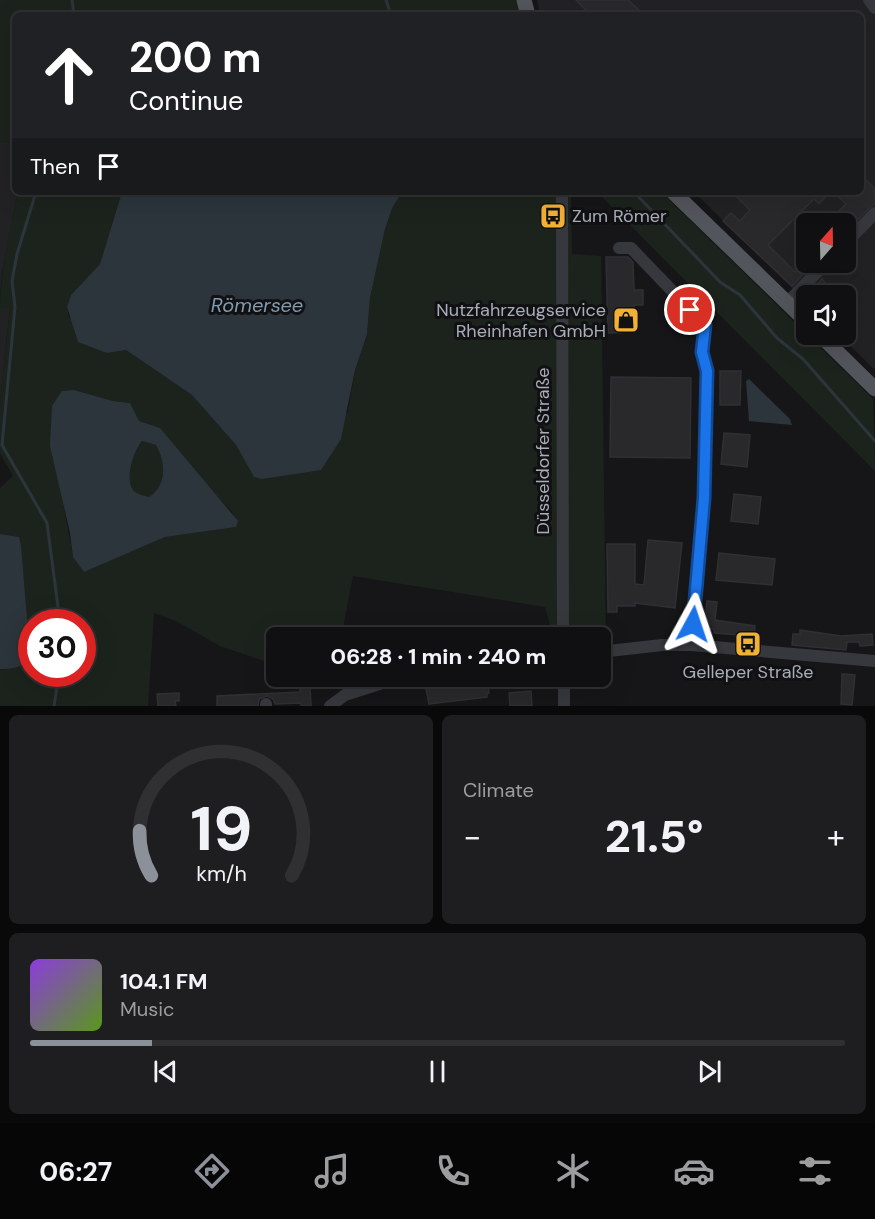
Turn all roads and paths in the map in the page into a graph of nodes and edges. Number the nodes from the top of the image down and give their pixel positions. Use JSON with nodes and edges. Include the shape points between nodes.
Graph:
{"nodes":[{"id":1,"x":869,"y":0,"type":"edge"},
{"id":2,"x":875,"y":8,"type":"edge"},
{"id":3,"x":562,"y":195,"type":"edge"},
{"id":4,"x":677,"y":195,"type":"edge"},
{"id":5,"x":875,"y":213,"type":"edge"},
{"id":6,"x":856,"y":233,"type":"edge"},
{"id":7,"x":619,"y":248,"type":"dead end"},
{"id":8,"x":816,"y":273,"type":"edge"},
{"id":9,"x":787,"y":303,"type":"junction"},
{"id":10,"x":796,"y":312,"type":"edge"},
{"id":11,"x":830,"y":345,"type":"edge"},
{"id":12,"x":875,"y":389,"type":"edge"},
{"id":13,"x":563,"y":627,"type":"edge"},
{"id":14,"x":691,"y":645,"type":"junction"},
{"id":15,"x":611,"y":651,"type":"edge"},
{"id":16,"x":875,"y":661,"type":"edge"},
{"id":17,"x":370,"y":687,"type":"edge"},
{"id":18,"x":564,"y":687,"type":"edge"},
{"id":19,"x":330,"y":706,"type":"edge"},
{"id":20,"x":564,"y":706,"type":"edge"}],
"edges":[{"from":1,"to":2,"type":"street"},
{"from":3,"to":13,"type":"street","name":"Düsseldorfer Straße"},
{"from":4,"to":9,"type":"main road"},
{"from":5,"to":6,"type":"street"},
{"from":7,"to":14,"type":"street","via":[[631,249],[705,325],[704,498]]},
{"from":8,"to":9,"type":"street"},
{"from":9,"to":10,"type":"main road"},
{"from":11,"to":12,"type":"main road"},
{"from":14,"to":15,"type":"street"},
{"from":14,"to":16,"type":"street"},
{"from":17,"to":19,"type":"street","via":[[345,695]]},
{"from":18,"to":20,"type":"street"}]}
